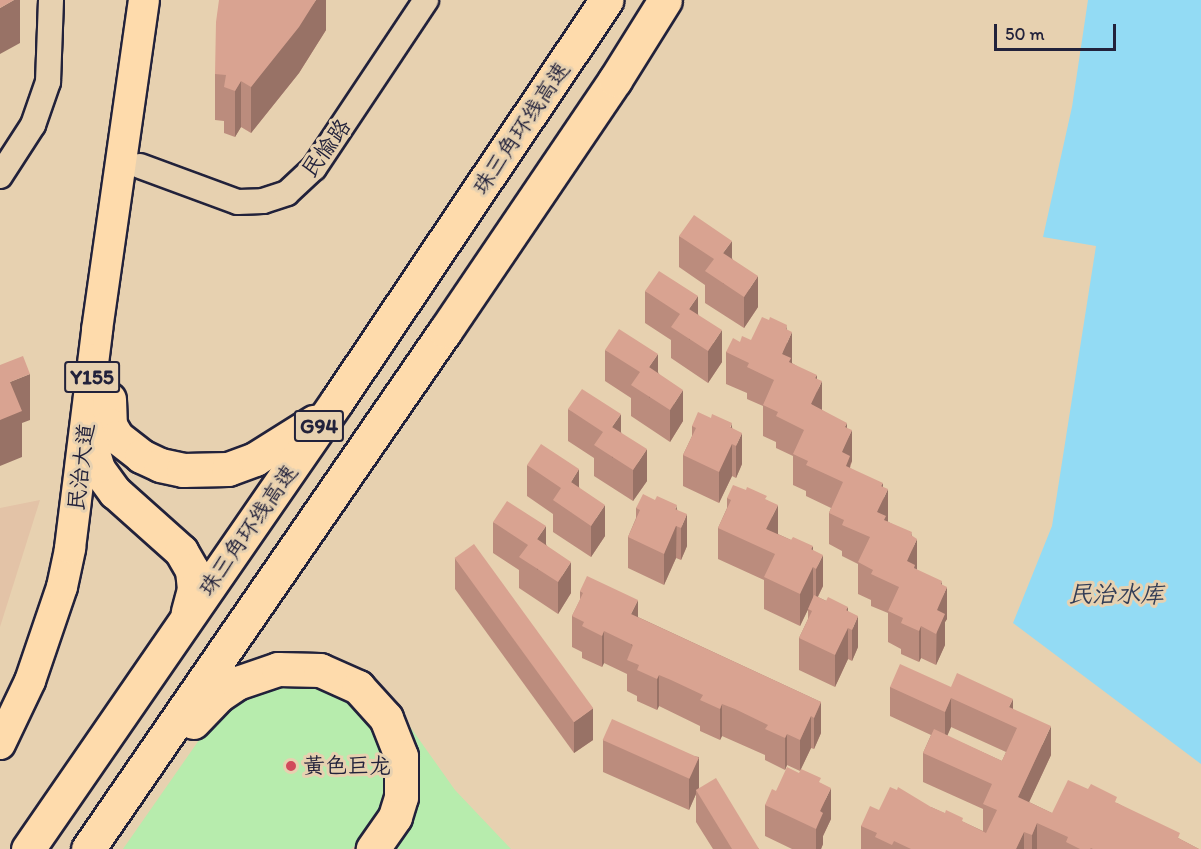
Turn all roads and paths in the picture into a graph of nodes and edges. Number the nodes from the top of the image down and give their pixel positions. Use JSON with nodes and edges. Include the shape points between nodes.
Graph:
{"nodes":[{"id":1,"x":51,"y":0,"type":"edge"},
{"id":2,"x":144,"y":0,"type":"edge"},
{"id":3,"x":163,"y":0,"type":"edge"},
{"id":4,"x":426,"y":0,"type":"edge"},
{"id":5,"x":606,"y":0,"type":"edge"},
{"id":6,"x":665,"y":0,"type":"edge"},
{"id":7,"x":140,"y":166,"type":"junction"},
{"id":8,"x":0,"y":176,"type":"edge"},
{"id":9,"x":109,"y":399,"type":"joint"},
{"id":10,"x":337,"y":401,"type":"junction"},
{"id":11,"x":86,"y":430,"type":"junction"},
{"id":12,"x":184,"y":621,"type":"junction"},
{"id":13,"x":0,"y":744,"type":"edge"},
{"id":14,"x":28,"y":849,"type":"edge"},
{"id":15,"x":88,"y":849,"type":"edge"},
{"id":16,"x":105,"y":849,"type":"edge"},
{"id":17,"x":373,"y":849,"type":"edge"}],
"edges":[{"from":1,"to":8,"type":"street","via":[[48,82],[33,125]]},
{"from":2,"to":11,"type":"main road","name":"民治大道","number":"Y155"},
{"from":3,"to":7,"type":"main road","name":"民治大道","number":"Y155"},
{"from":4,"to":7,"type":"street","name":"民愉路","via":[[314,168],[286,193],[263,201],[238,202]]},
{"from":5,"to":10,"type":"highway","name":"珠三角环线高速","number":"G94"},
{"from":6,"to":15,"type":"highway","number":"G94","via":[[458,312]]},
{"from":7,"to":9,"type":"main road","name":"民治大道","number":"Y155"},
{"from":9,"to":10,"type":"highway","via":[[110,425],[117,437],[141,456],[183,470],[228,469],[255,459],[292,438]]},
{"from":10,"to":12,"type":"highway","name":"珠三角环线高速","number":"G94"},
{"from":11,"to":12,"type":"highway","via":[[98,469],[115,492],[181,551],[192,570],[194,589]]},
{"from":11,"to":13,"type":"main road","name":"民治大道","number":"Y155","via":[[62,587],[30,681]]},
{"from":12,"to":14,"type":"highway","name":"珠三角环线高速","number":"G94"},
{"from":16,"to":17,"type":"highway","via":[[203,710],[219,695],[257,674],[299,668],[340,677],[358,687],[380,709],[395,736],[401,756],[400,797],[394,817]]}]}
